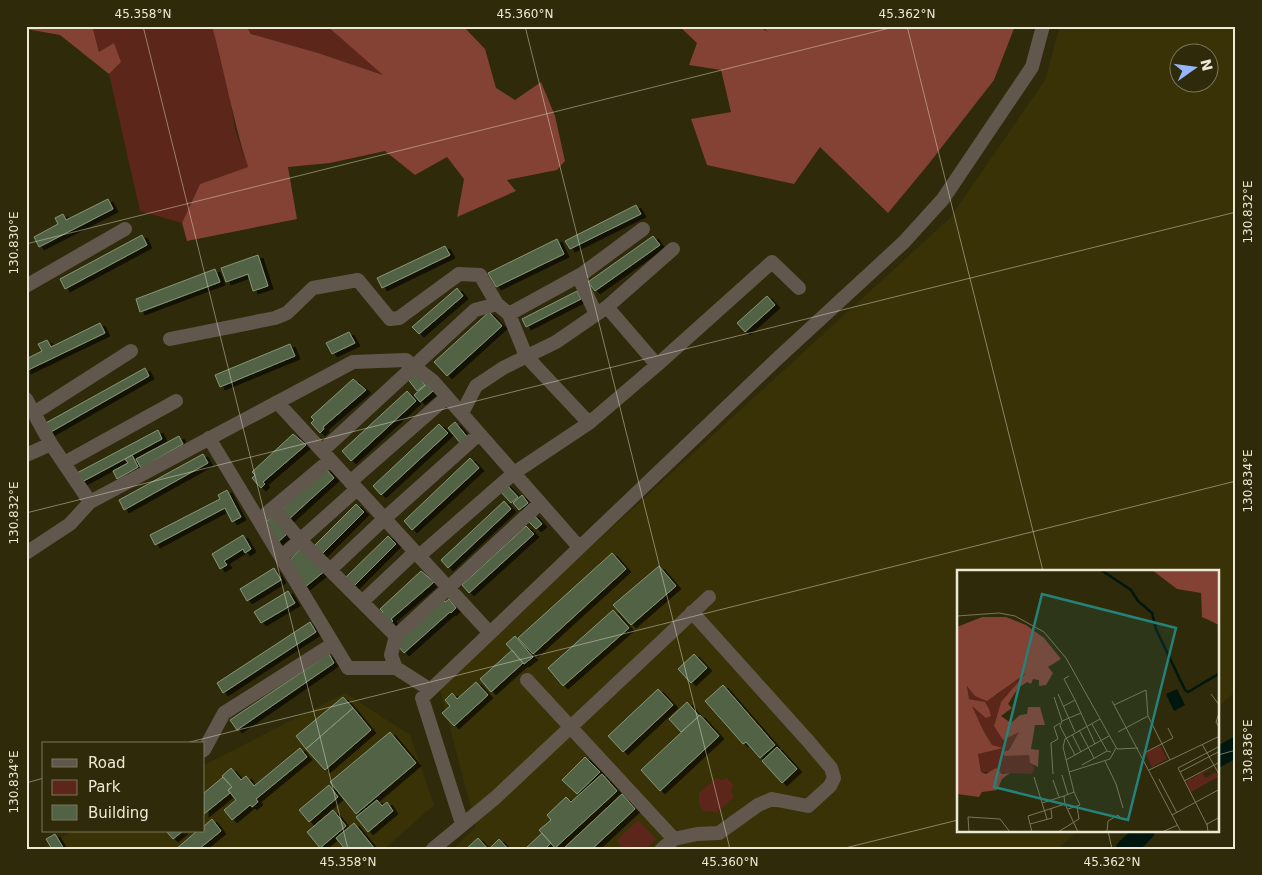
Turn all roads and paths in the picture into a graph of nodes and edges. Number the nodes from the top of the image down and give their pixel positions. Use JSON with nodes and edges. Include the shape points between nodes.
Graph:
{"nodes":[{"id":1,"x":1044,"y":26,"type":"edge"},
{"id":2,"x":125,"y":229,"type":"dead end"},
{"id":3,"x":643,"y":229,"type":"dead end"},
{"id":4,"x":673,"y":249,"type":"dead end"},
{"id":5,"x":578,"y":276,"type":"junction"},
{"id":6,"x":26,"y":286,"type":"edge"},
{"id":7,"x":800,"y":288,"type":"dead end"},
{"id":8,"x":497,"y":304,"type":"junction"},
{"id":9,"x":602,"y":310,"type":"junction"},
{"id":10,"x":508,"y":314,"type":"junction"},
{"id":11,"x":170,"y":339,"type":"dead end"},
{"id":12,"x":131,"y":351,"type":"dead end"},
{"id":13,"x":526,"y":356,"type":"junction"},
{"id":14,"x":658,"y":365,"type":"junction"},
{"id":15,"x":415,"y":367,"type":"junction"},
{"id":16,"x":447,"y":397,"type":"junction"},
{"id":17,"x":26,"y":399,"type":"edge"},
{"id":18,"x":176,"y":402,"type":"dead end"},
{"id":19,"x":276,"y":402,"type":"junction"},
{"id":20,"x":34,"y":413,"type":"junction"},
{"id":21,"x":462,"y":413,"type":"junction"},
{"id":22,"x":589,"y":422,"type":"junction"},
{"id":23,"x":479,"y":434,"type":"junction"},
{"id":24,"x":209,"y":438,"type":"junction"},
{"id":25,"x":51,"y":444,"type":"junction"},
{"id":26,"x":26,"y":455,"type":"edge"},
{"id":27,"x":326,"y":456,"type":"junction"},
{"id":28,"x":64,"y":463,"type":"junction"},
{"id":29,"x":514,"y":473,"type":"junction"},
{"id":30,"x":354,"y":486,"type":"junction"},
{"id":31,"x":90,"y":502,"type":"junction"},
{"id":32,"x":540,"y":503,"type":"junction"},
{"id":33,"x":273,"y":508,"type":"junction"},
{"id":34,"x":384,"y":519,"type":"junction"},
{"id":35,"x":259,"y":520,"type":"junction"},
{"id":36,"x":300,"y":540,"type":"junction"},
{"id":37,"x":579,"y":547,"type":"junction"},
{"id":38,"x":26,"y":553,"type":"edge"},
{"id":39,"x":417,"y":554,"type":"junction"},
{"id":40,"x":281,"y":557,"type":"junction"},
{"id":41,"x":330,"y":570,"type":"junction"},
{"id":42,"x":448,"y":587,"type":"junction"},
{"id":43,"x":709,"y":597,"type":"dead end"},
{"id":44,"x":362,"y":602,"type":"junction"},
{"id":45,"x":692,"y":612,"type":"junction"},
{"id":46,"x":489,"y":632,"type":"junction"},
{"id":47,"x":396,"y":636,"type":"junction"},
{"id":48,"x":333,"y":644,"type":"junction"},
{"id":49,"x":396,"y":668,"type":"junction"},
{"id":50,"x":527,"y":680,"type":"dead end"},
{"id":51,"x":430,"y":689,"type":"junction"},
{"id":52,"x":570,"y":727,"type":"junction"},
{"id":53,"x":205,"y":748,"type":"edge"},
{"id":54,"x":462,"y":824,"type":"junction"},
{"id":55,"x":674,"y":839,"type":"junction"},
{"id":56,"x":433,"y":849,"type":"edge"},
{"id":57,"x":662,"y":849,"type":"edge"}],
"edges":[{"from":1,"to":37,"type":"street","via":[[1032,67],[943,199],[904,242]]},
{"from":2,"to":6,"type":"street"},
{"from":3,"to":5,"type":"street"},
{"from":4,"to":9,"type":"street"},
{"from":5,"to":9,"type":"street"},
{"from":5,"to":10,"type":"street"},
{"from":7,"to":14,"type":"street","via":[[772,262]]},
{"from":8,"to":10,"type":"street"},
{"from":8,"to":11,"type":"street","via":[[480,275],[459,274],[399,318],[390,319],[358,280],[314,288],[287,313],[276,318]]},
{"from":8,"to":15,"type":"street","via":[[475,310]]},
{"from":9,"to":13,"type":"street","via":[[556,342]]},
{"from":9,"to":14,"type":"street"},
{"from":10,"to":13,"type":"street"},
{"from":12,"to":20,"type":"street"},
{"from":13,"to":21,"type":"street","via":[[476,386]]},
{"from":13,"to":22,"type":"street"},
{"from":14,"to":22,"type":"street"},
{"from":15,"to":16,"type":"street"},
{"from":15,"to":19,"type":"street","via":[[406,360],[353,362]]},
{"from":15,"to":27,"type":"street"},
{"from":16,"to":21,"type":"street"},
{"from":16,"to":30,"type":"street"},
{"from":17,"to":20,"type":"street"},
{"from":18,"to":28,"type":"street"},
{"from":19,"to":24,"type":"street"},
{"from":19,"to":27,"type":"street"},
{"from":20,"to":25,"type":"street"},
{"from":21,"to":23,"type":"street"},
{"from":22,"to":29,"type":"street"},
{"from":23,"to":29,"type":"street"},
{"from":23,"to":34,"type":"street"},
{"from":24,"to":31,"type":"street"},
{"from":24,"to":35,"type":"street"},
{"from":25,"to":26,"type":"street"},
{"from":25,"to":28,"type":"street"},
{"from":27,"to":30,"type":"street"},
{"from":27,"to":33,"type":"street"},
{"from":28,"to":31,"type":"street"},
{"from":29,"to":32,"type":"street"},
{"from":29,"to":39,"type":"street"},
{"from":30,"to":34,"type":"street"},
{"from":30,"to":36,"type":"street"},
{"from":31,"to":38,"type":"street","via":[[70,524]]},
{"from":32,"to":37,"type":"street"},
{"from":32,"to":42,"type":"street"},
{"from":33,"to":35,"type":"street"},
{"from":33,"to":36,"type":"street"},
{"from":34,"to":39,"type":"street"},
{"from":34,"to":41,"type":"street"},
{"from":35,"to":40,"type":"street"},
{"from":36,"to":40,"type":"street"},
{"from":36,"to":41,"type":"street"},
{"from":37,"to":46,"type":"street"},
{"from":39,"to":42,"type":"street"},
{"from":39,"to":44,"type":"street"},
{"from":40,"to":48,"type":"street"},
{"from":41,"to":44,"type":"street"},
{"from":42,"to":46,"type":"street"},
{"from":42,"to":47,"type":"street"},
{"from":43,"to":45,"type":"street"},
{"from":44,"to":47,"type":"street"},
{"from":45,"to":52,"type":"street"},
{"from":45,"to":55,"type":"street","via":[[809,742],[831,768],[834,778],[830,786],[808,806],[772,799],[758,805],[719,833]]},
{"from":46,"to":51,"type":"street"},
{"from":47,"to":49,"type":"street","via":[[390,655]]},
{"from":48,"to":49,"type":"street","via":[[348,668]]},
{"from":48,"to":53,"type":"street","via":[[224,712]]},
{"from":49,"to":51,"type":"street"},
{"from":50,"to":52,"type":"street"},
{"from":51,"to":54,"type":"street","via":[[422,698]]},
{"from":52,"to":54,"type":"street","via":[[495,798]]},
{"from":52,"to":55,"type":"street"},
{"from":54,"to":56,"type":"street"},
{"from":55,"to":57,"type":"street"}]}
